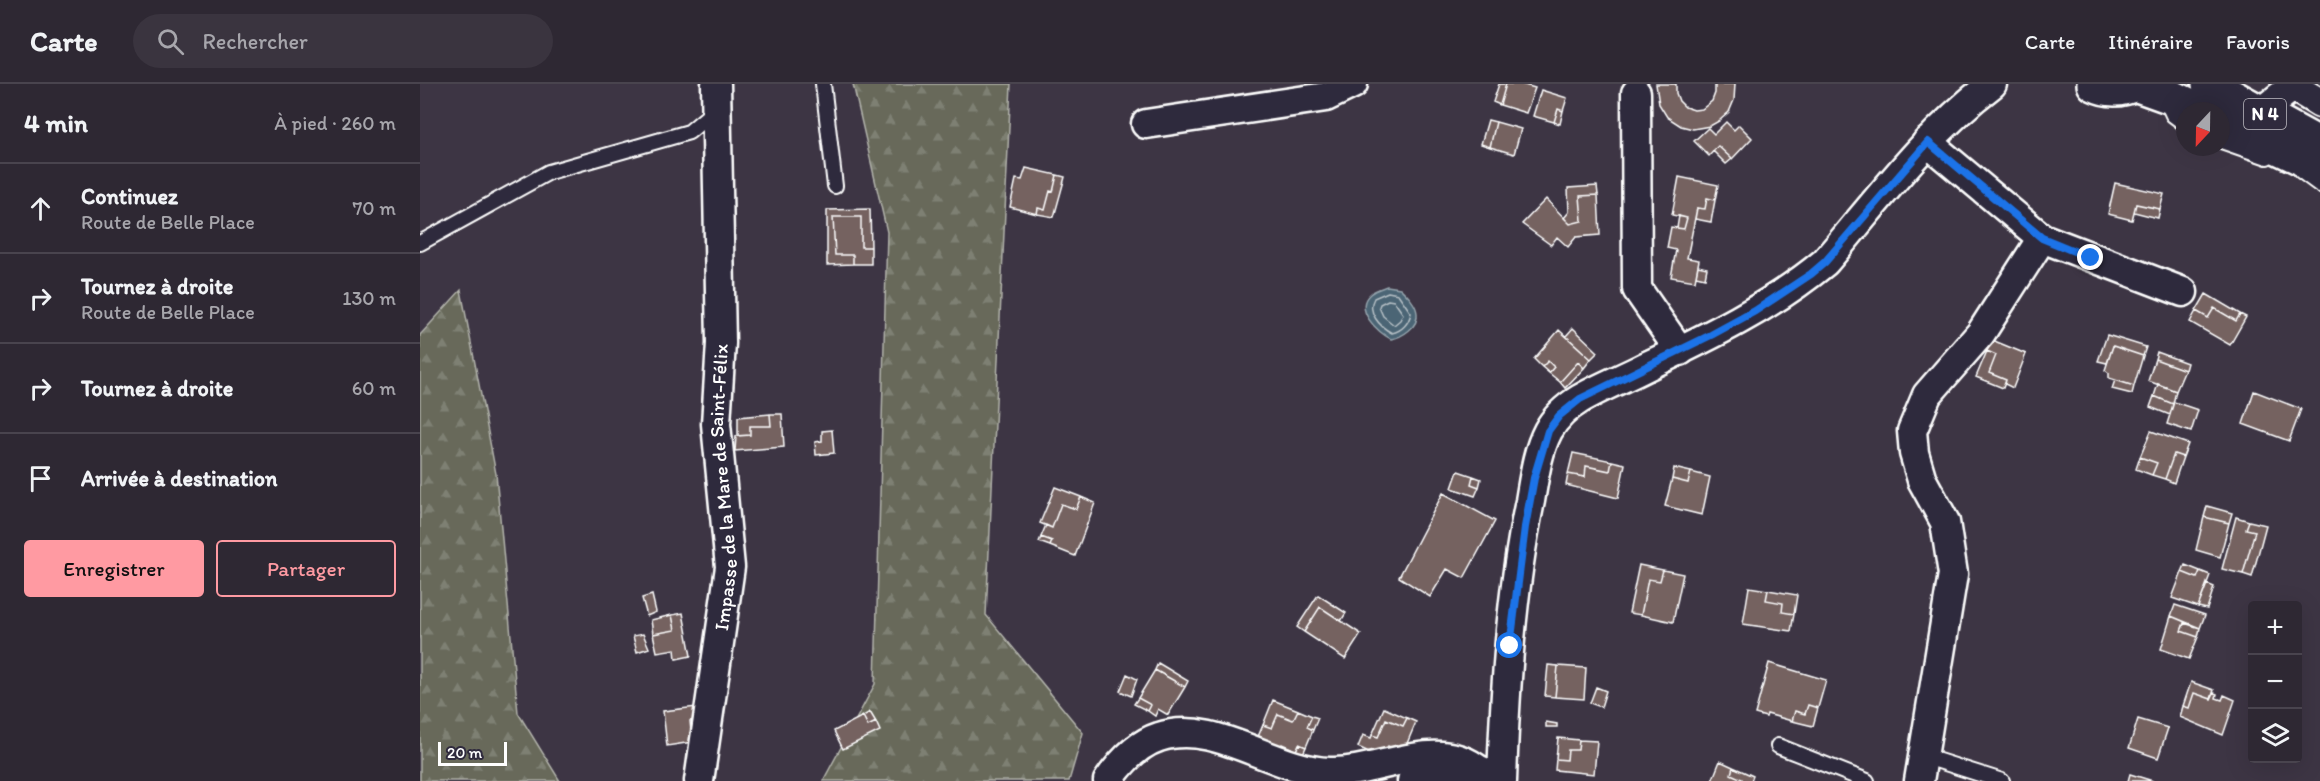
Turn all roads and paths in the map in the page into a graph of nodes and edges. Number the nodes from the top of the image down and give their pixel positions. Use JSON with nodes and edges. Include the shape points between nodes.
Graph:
{"nodes":[{"id":1,"x":823,"y":84,"type":"edge"},
{"id":2,"x":1353,"y":84,"type":"edge"},
{"id":3,"x":1992,"y":84,"type":"edge"},
{"id":4,"x":2094,"y":84,"type":"edge"},
{"id":5,"x":2209,"y":84,"type":"edge"},
{"id":6,"x":2290,"y":85,"type":"edge"},
{"id":7,"x":2145,"y":87,"type":"edge"},
{"id":8,"x":1636,"y":93,"type":"dead end"},
{"id":9,"x":717,"y":96,"type":"edge"},
{"id":10,"x":2181,"y":102,"type":"edge"},
{"id":11,"x":2320,"y":103,"type":"edge"},
{"id":12,"x":2261,"y":112,"type":"junction"},
{"id":13,"x":2176,"y":117,"type":"edge"},
{"id":14,"x":1146,"y":124,"type":"dead end"},
{"id":15,"x":2230,"y":124,"type":"edge"},
{"id":16,"x":1928,"y":142,"type":"junction"},
{"id":17,"x":2230,"y":145,"type":"edge"},
{"id":18,"x":2320,"y":145,"type":"edge"},
{"id":19,"x":2320,"y":167,"type":"edge"},
{"id":20,"x":2320,"y":185,"type":"edge"},
{"id":21,"x":835,"y":186,"type":"dead end"},
{"id":22,"x":2042,"y":238,"type":"junction"},
{"id":23,"x":420,"y":243,"type":"edge"},
{"id":24,"x":2183,"y":292,"type":"dead end"},
{"id":25,"x":1680,"y":351,"type":"junction"},
{"id":26,"x":1778,"y":746,"type":"dead end"},
{"id":27,"x":1921,"y":768,"type":"edge"},
{"id":28,"x":1495,"y":774,"type":"edge"},
{"id":29,"x":699,"y":781,"type":"edge"},
{"id":30,"x":1108,"y":781,"type":"edge"},
{"id":31,"x":1413,"y":781,"type":"edge"},
{"id":32,"x":1867,"y":781,"type":"edge"},
{"id":33,"x":2002,"y":781,"type":"edge"}],
"edges":[{"from":1,"to":21,"type":"lane"},
{"from":2,"to":14,"type":"street","via":[[1326,97]]},
{"from":3,"to":16,"type":"street"},
{"from":4,"to":7,"type":"main road","via":[[2115,90]]},
{"from":5,"to":12,"type":"main road","number":"N 4"},
{"from":6,"to":11,"type":"street"},
{"from":6,"to":12,"type":"street"},
{"from":7,"to":10,"type":"main road"},
{"from":7,"to":13,"type":"lane"},
{"from":8,"to":25,"type":"street","via":[[1637,290]]},
{"from":9,"to":23,"type":"lane","via":[[689,132],[549,172]]},
{"from":9,"to":29,"type":"street","name":"Impasse de la Mare de Saint-Félix","via":[[721,344],[716,424],[730,567]]},
{"from":12,"to":18,"type":"main road","number":"N 4"},
{"from":15,"to":19,"type":"main road","number":"N 4"},
{"from":16,"to":22,"type":"street"},
{"from":16,"to":25,"type":"street","via":[[1811,274],[1755,311]]},
{"from":17,"to":20,"type":"lane","via":[[2278,160]]},
{"from":22,"to":24,"type":"street"},
{"from":22,"to":27,"type":"street","via":[[1981,333],[1927,395],[1912,431],[1922,480],[1945,522],[1953,574]]},
{"from":25,"to":28,"type":"street","via":[[1580,399],[1548,431],[1525,527]]},
{"from":26,"to":32,"type":"lane"},
{"from":27,"to":33,"type":"lane"},
{"from":28,"to":30,"type":"street","via":[[1452,756],[1430,755],[1332,772],[1306,770],[1206,735],[1184,734],[1159,737],[1134,750]]},
{"from":28,"to":31,"type":"street"}]}
